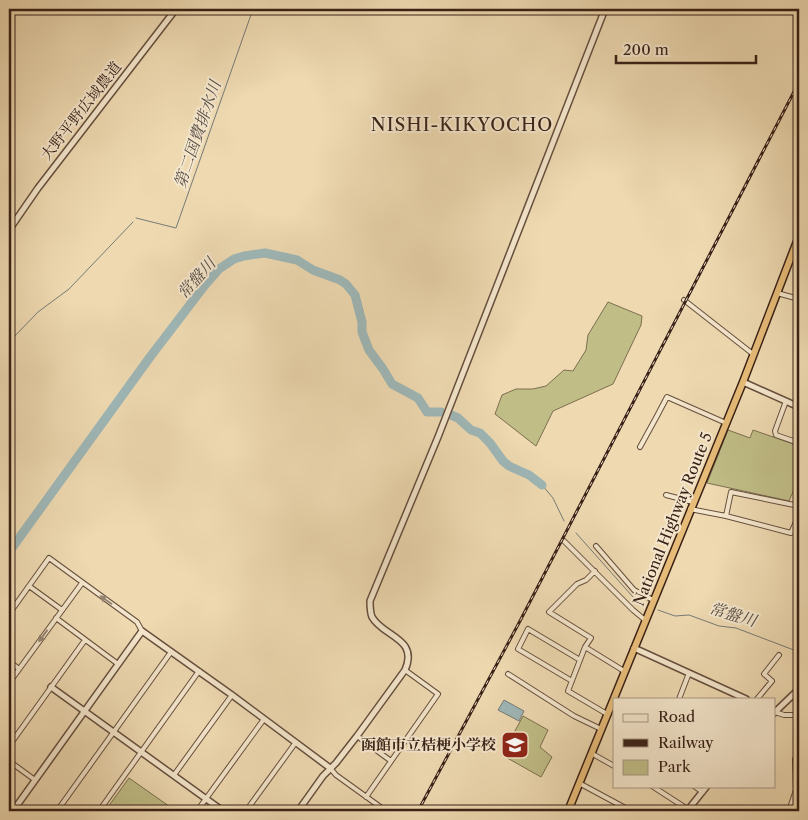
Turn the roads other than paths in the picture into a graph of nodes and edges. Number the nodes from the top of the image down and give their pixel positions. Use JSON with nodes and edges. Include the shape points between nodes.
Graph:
{"nodes":[{"id":1,"x":176,"y":9,"type":"edge"},
{"id":2,"x":605,"y":9,"type":"edge"},
{"id":3,"x":9,"y":230,"type":"edge"},
{"id":4,"x":799,"y":236,"type":"edge"},
{"id":5,"x":777,"y":293,"type":"junction"},
{"id":6,"x":799,"y":299,"type":"edge"},
{"id":7,"x":684,"y":300,"type":"dead end"},
{"id":8,"x":753,"y":354,"type":"junction"},
{"id":9,"x":743,"y":382,"type":"junction"},
{"id":10,"x":786,"y":401,"type":"junction"},
{"id":11,"x":799,"y":407,"type":"edge"},
{"id":12,"x":726,"y":423,"type":"junction"},
{"id":13,"x":799,"y":443,"type":"edge"},
{"id":14,"x":640,"y":447,"type":"dead end"},
{"id":15,"x":666,"y":495,"type":"dead end"},
{"id":16,"x":693,"y":502,"type":"junction"},
{"id":17,"x":799,"y":506,"type":"edge"},
{"id":18,"x":690,"y":509,"type":"junction"},
{"id":19,"x":799,"y":515,"type":"edge"},
{"id":20,"x":726,"y":516,"type":"junction"},
{"id":21,"x":564,"y":541,"type":"dead end"},
{"id":22,"x":596,"y":546,"type":"dead end"},
{"id":23,"x":595,"y":570,"type":"junction"},
{"id":24,"x":82,"y":583,"type":"junction"},
{"id":25,"x":29,"y":586,"type":"junction"},
{"id":26,"x":653,"y":600,"type":"junction"},
{"id":27,"x":62,"y":610,"type":"junction"},
{"id":28,"x":9,"y":614,"type":"edge"},
{"id":29,"x":56,"y":618,"type":"junction"},
{"id":30,"x":645,"y":620,"type":"junction"},
{"id":31,"x":142,"y":631,"type":"junction"},
{"id":32,"x":85,"y":640,"type":"junction"},
{"id":33,"x":585,"y":647,"type":"junction"},
{"id":34,"x":634,"y":648,"type":"junction"},
{"id":35,"x":171,"y":652,"type":"junction"},
{"id":36,"x":779,"y":655,"type":"dead end"},
{"id":37,"x":580,"y":660,"type":"junction"},
{"id":38,"x":9,"y":661,"type":"edge"},
{"id":39,"x":118,"y":664,"type":"junction"},
{"id":40,"x":19,"y":669,"type":"junction"},
{"id":41,"x":404,"y":670,"type":"junction"},
{"id":42,"x":199,"y":671,"type":"junction"},
{"id":43,"x":624,"y":671,"type":"junction"},
{"id":44,"x":689,"y":673,"type":"junction"},
{"id":45,"x":508,"y":674,"type":"dead end"},
{"id":46,"x":572,"y":681,"type":"junction"},
{"id":47,"x":9,"y":683,"type":"edge"},
{"id":48,"x":51,"y":687,"type":"junction"},
{"id":49,"x":799,"y":689,"type":"edge"},
{"id":50,"x":232,"y":695,"type":"junction"},
{"id":51,"x":613,"y":698,"type":"edge"},
{"id":52,"x":679,"y":698,"type":"edge"},
{"id":53,"x":744,"y":698,"type":"edge"},
{"id":54,"x":758,"y":698,"type":"edge"},
{"id":55,"x":613,"y":699,"type":"edge"},
{"id":56,"x":84,"y":711,"type":"junction"},
{"id":57,"x":776,"y":712,"type":"edge"},
{"id":58,"x":776,"y":713,"type":"edge"},
{"id":59,"x":607,"y":714,"type":"junction"},
{"id":60,"x":799,"y":715,"type":"edge"},
{"id":61,"x":264,"y":718,"type":"junction"},
{"id":62,"x":601,"y":729,"type":"junction"},
{"id":63,"x":114,"y":732,"type":"junction"},
{"id":64,"x":357,"y":736,"type":"junction"},
{"id":65,"x":296,"y":742,"type":"junction"},
{"id":66,"x":9,"y":746,"type":"edge"},
{"id":67,"x":142,"y":752,"type":"junction"},
{"id":68,"x":592,"y":753,"type":"junction"},
{"id":69,"x":799,"y":757,"type":"edge"},
{"id":70,"x":9,"y":761,"type":"edge"},
{"id":71,"x":391,"y":761,"type":"junction"},
{"id":72,"x":613,"y":765,"type":"edge"},
{"id":73,"x":330,"y":768,"type":"junction"},
{"id":74,"x":174,"y":775,"type":"junction"},
{"id":75,"x":35,"y":780,"type":"junction"},
{"id":76,"x":579,"y":783,"type":"junction"},
{"id":77,"x":655,"y":788,"type":"edge"},
{"id":78,"x":697,"y":788,"type":"edge"},
{"id":79,"x":706,"y":788,"type":"edge"},
{"id":80,"x":703,"y":792,"type":"junction"},
{"id":81,"x":366,"y":797,"type":"junction"},
{"id":82,"x":206,"y":799,"type":"junction"},
{"id":83,"x":300,"y":809,"type":"edge"},
{"id":84,"x":688,"y":810,"type":"edge"},
{"id":85,"x":12,"y":811,"type":"edge"},
{"id":86,"x":57,"y":811,"type":"edge"},
{"id":87,"x":99,"y":811,"type":"edge"},
{"id":88,"x":197,"y":811,"type":"edge"},
{"id":89,"x":223,"y":811,"type":"edge"},
{"id":90,"x":246,"y":811,"type":"edge"},
{"id":91,"x":308,"y":811,"type":"edge"},
{"id":92,"x":386,"y":811,"type":"edge"},
{"id":93,"x":568,"y":811,"type":"edge"},
{"id":94,"x":630,"y":811,"type":"edge"},
{"id":95,"x":789,"y":811,"type":"edge"}],
"edges":[{"from":1,"to":3,"type":"street","name":"大野平野広域農道"},
{"from":2,"to":41,"type":"street","via":[[438,437],[370,601],[373,618],[405,646],[408,663]]},
{"from":4,"to":5,"type":"highway","name":"National Highway Route 5"},
{"from":5,"to":6,"type":"street"},
{"from":5,"to":8,"type":"highway","name":"National Highway Route 5"},
{"from":7,"to":8,"type":"street"},
{"from":8,"to":9,"type":"highway","name":"National Highway Route 5"},
{"from":9,"to":10,"type":"street"},
{"from":9,"to":12,"type":"highway","name":"National Highway Route 5"},
{"from":10,"to":11,"type":"street"},
{"from":10,"to":13,"type":"street","via":[[774,431],[776,435]]},
{"from":12,"to":14,"type":"street","via":[[666,397]]},
{"from":12,"to":16,"type":"highway","name":"National Highway Route 5"},
{"from":15,"to":16,"type":"street"},
{"from":16,"to":18,"type":"highway","name":"National Highway Route 5"},
{"from":17,"to":20,"type":"street","via":[[731,492]]},
{"from":18,"to":20,"type":"street"},
{"from":18,"to":26,"type":"highway","name":"National Highway Route 5"},
{"from":19,"to":20,"type":"street","via":[[791,532]]},
{"from":21,"to":23,"type":"street"},
{"from":22,"to":26,"type":"street","via":[[634,590]]},
{"from":23,"to":30,"type":"street"},
{"from":23,"to":33,"type":"street","via":[[548,612],[592,638]]},
{"from":24,"to":25,"type":"street","via":[[49,558]]},
{"from":24,"to":27,"type":"street"},
{"from":31,"to":24,"type":"street","one_way":true,"via":[[137,622]]},
{"from":25,"to":27,"type":"street"},
{"from":25,"to":28,"type":"street"},
{"from":26,"to":30,"type":"highway","name":"National Highway Route 5"},
{"from":27,"to":29,"type":"street"},
{"from":29,"to":32,"type":"street"},
{"from":29,"to":40,"type":"street","one_way":true},
{"from":30,"to":34,"type":"highway","name":"National Highway Route 5"},
{"from":31,"to":35,"type":"street"},
{"from":31,"to":39,"type":"street"},
{"from":32,"to":39,"type":"street"},
{"from":32,"to":48,"type":"street"},
{"from":33,"to":37,"type":"street"},
{"from":33,"to":43,"type":"street"},
{"from":34,"to":43,"type":"highway","name":"National Highway Route 5"},
{"from":34,"to":44,"type":"street"},
{"from":35,"to":42,"type":"street"},
{"from":35,"to":63,"type":"street"},
{"from":36,"to":54,"type":"street","via":[[764,674],[772,680]]},
{"from":37,"to":46,"type":"street"},
{"from":37,"to":46,"type":"street","via":[[528,629],[518,649]]},
{"from":38,"to":40,"type":"street"},
{"from":39,"to":56,"type":"street"},
{"from":40,"to":47,"type":"street"},
{"from":41,"to":64,"type":"street"},
{"from":41,"to":71,"type":"street","via":[[438,694]]},
{"from":42,"to":50,"type":"street"},
{"from":42,"to":67,"type":"street"},
{"from":43,"to":51,"type":"highway","name":"National Highway Route 5"},
{"from":44,"to":52,"type":"street"},
{"from":44,"to":53,"type":"street"},
{"from":45,"to":62,"type":"street","via":[[574,716]]},
{"from":46,"to":59,"type":"street","via":[[568,691]]},
{"from":48,"to":56,"type":"street"},
{"from":48,"to":66,"type":"street"},
{"from":49,"to":57,"type":"street"},
{"from":50,"to":61,"type":"street"},
{"from":50,"to":74,"type":"street"},
{"from":55,"to":59,"type":"highway","name":"National Highway Route 5"},
{"from":56,"to":63,"type":"street"},
{"from":56,"to":75,"type":"street"},
{"from":58,"to":60,"type":"street"},
{"from":59,"to":62,"type":"highway","name":"National Highway Route 5"},
{"from":61,"to":65,"type":"street"},
{"from":61,"to":82,"type":"street"},
{"from":62,"to":68,"type":"highway","name":"National Highway Route 5"},
{"from":63,"to":67,"type":"street"},
{"from":63,"to":86,"type":"street"},
{"from":64,"to":71,"type":"street"},
{"from":64,"to":73,"type":"street"},
{"from":65,"to":73,"type":"street"},
{"from":65,"to":90,"type":"street"},
{"from":67,"to":74,"type":"street"},
{"from":67,"to":87,"type":"street"},
{"from":68,"to":72,"type":"street"},
{"from":68,"to":76,"type":"highway","name":"National Highway Route 5"},
{"from":69,"to":95,"type":"street","via":[[795,759],[796,790]]},
{"from":70,"to":75,"type":"street"},
{"from":71,"to":81,"type":"street"},
{"from":73,"to":81,"type":"street"},
{"from":73,"to":83,"type":"street"},
{"from":74,"to":82,"type":"street"},
{"from":75,"to":85,"type":"street"},
{"from":76,"to":93,"type":"highway","name":"National Highway Route 5"},
{"from":76,"to":94,"type":"street"},
{"from":77,"to":84,"type":"street"},
{"from":78,"to":80,"type":"street"},
{"from":79,"to":80,"type":"street"},
{"from":80,"to":84,"type":"street"},
{"from":81,"to":92,"type":"street"},
{"from":82,"to":88,"type":"street"},
{"from":82,"to":89,"type":"street"},
{"from":83,"to":91,"type":"street"}]}
